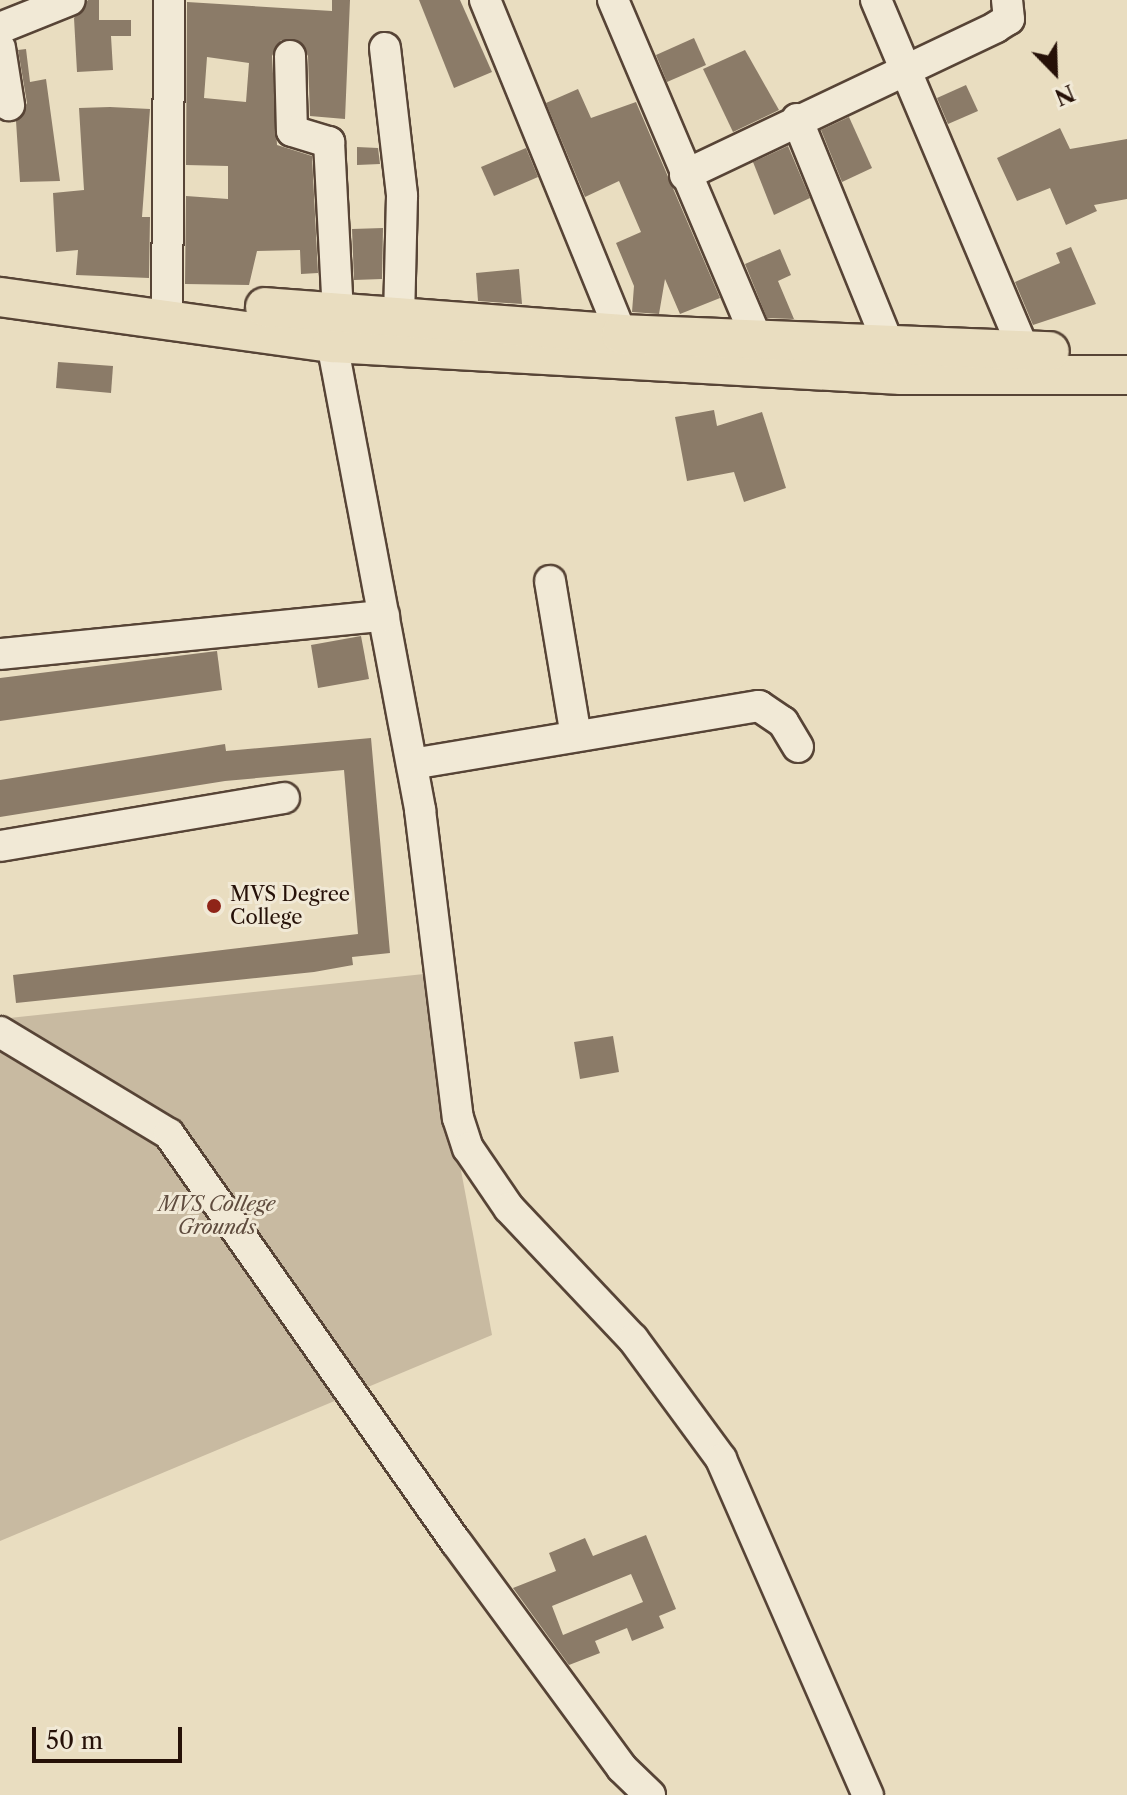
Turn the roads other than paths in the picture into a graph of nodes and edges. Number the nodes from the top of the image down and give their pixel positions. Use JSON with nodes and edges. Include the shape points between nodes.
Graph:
{"nodes":[{"id":1,"x":70,"y":0,"type":"edge"},
{"id":2,"x":169,"y":0,"type":"edge"},
{"id":3,"x":485,"y":0,"type":"edge"},
{"id":4,"x":613,"y":0,"type":"edge"},
{"id":5,"x":876,"y":0,"type":"edge"},
{"id":6,"x":1007,"y":0,"type":"edge"},
{"id":7,"x":0,"y":28,"type":"edge"},
{"id":8,"x":0,"y":48,"type":"edge"},
{"id":9,"x":385,"y":48,"type":"dead end"},
{"id":10,"x":290,"y":56,"type":"dead end"},
{"id":11,"x":909,"y":69,"type":"junction"},
{"id":12,"x":9,"y":105,"type":"dead end"},
{"id":13,"x":797,"y":119,"type":"junction"},
{"id":14,"x":685,"y":175,"type":"junction"},
{"id":15,"x":0,"y":276,"type":"edge"},
{"id":16,"x":0,"y":297,"type":"edge"},
{"id":17,"x":168,"y":309,"type":"junction"},
{"id":18,"x":399,"y":318,"type":"junction"},
{"id":19,"x":335,"y":328,"type":"junction"},
{"id":20,"x":621,"y":334,"type":"junction"},
{"id":21,"x":889,"y":346,"type":"junction"},
{"id":22,"x":1127,"y":350,"type":"edge"},
{"id":23,"x":764,"y":355,"type":"junction"},
{"id":24,"x":1030,"y":363,"type":"junction"},
{"id":25,"x":1127,"y":375,"type":"edge"},
{"id":26,"x":550,"y":581,"type":"dead end"},
{"id":27,"x":384,"y":616,"type":"junction"},
{"id":28,"x":0,"y":654,"type":"edge"},
{"id":29,"x":576,"y":736,"type":"junction"},
{"id":30,"x":798,"y":747,"type":"dead end"},
{"id":31,"x":412,"y":764,"type":"junction"},
{"id":32,"x":284,"y":798,"type":"dead end"},
{"id":33,"x":0,"y":846,"type":"edge"},
{"id":34,"x":0,"y":1032,"type":"edge"},
{"id":35,"x":650,"y":1795,"type":"edge"},
{"id":36,"x":868,"y":1795,"type":"edge"}],
"edges":[{"from":1,"to":7,"type":"street"},
{"from":2,"to":17,"type":"street"},
{"from":3,"to":20,"type":"street"},
{"from":4,"to":14,"type":"street"},
{"from":5,"to":11,"type":"street"},
{"from":6,"to":11,"type":"street","via":[[1009,19]]},
{"from":8,"to":12,"type":"street"},
{"from":9,"to":18,"type":"street","via":[[402,196]]},
{"from":10,"to":19,"type":"street","via":[[292,131],[329,142]]},
{"from":11,"to":13,"type":"street"},
{"from":11,"to":24,"type":"street"},
{"from":13,"to":14,"type":"street"},
{"from":13,"to":21,"type":"street"},
{"from":14,"to":23,"type":"street"},
{"from":15,"to":17,"type":"main road"},
{"from":16,"to":17,"type":"main road"},
{"from":17,"to":19,"type":"main road"},
{"from":18,"to":19,"type":"main road"},
{"from":18,"to":20,"type":"main road"},
{"from":19,"to":23,"type":"main road"},
{"from":19,"to":27,"type":"street"},
{"from":20,"to":23,"type":"main road"},
{"from":21,"to":23,"type":"main road"},
{"from":21,"to":24,"type":"main road"},
{"from":22,"to":24,"type":"main road"},
{"from":23,"to":24,"type":"main road"},
{"from":24,"to":25,"type":"main road"},
{"from":26,"to":29,"type":"street"},
{"from":27,"to":28,"type":"street"},
{"from":27,"to":31,"type":"street"},
{"from":29,"to":30,"type":"street","via":[[759,706],[783,722]]},
{"from":29,"to":31,"type":"street"},
{"from":31,"to":36,"type":"street","via":[[468,1148],[509,1208],[633,1339],[721,1459]]},
{"from":32,"to":33,"type":"street"},
{"from":34,"to":35,"type":"street","via":[[169,1134],[456,1542],[622,1768]]}]}
